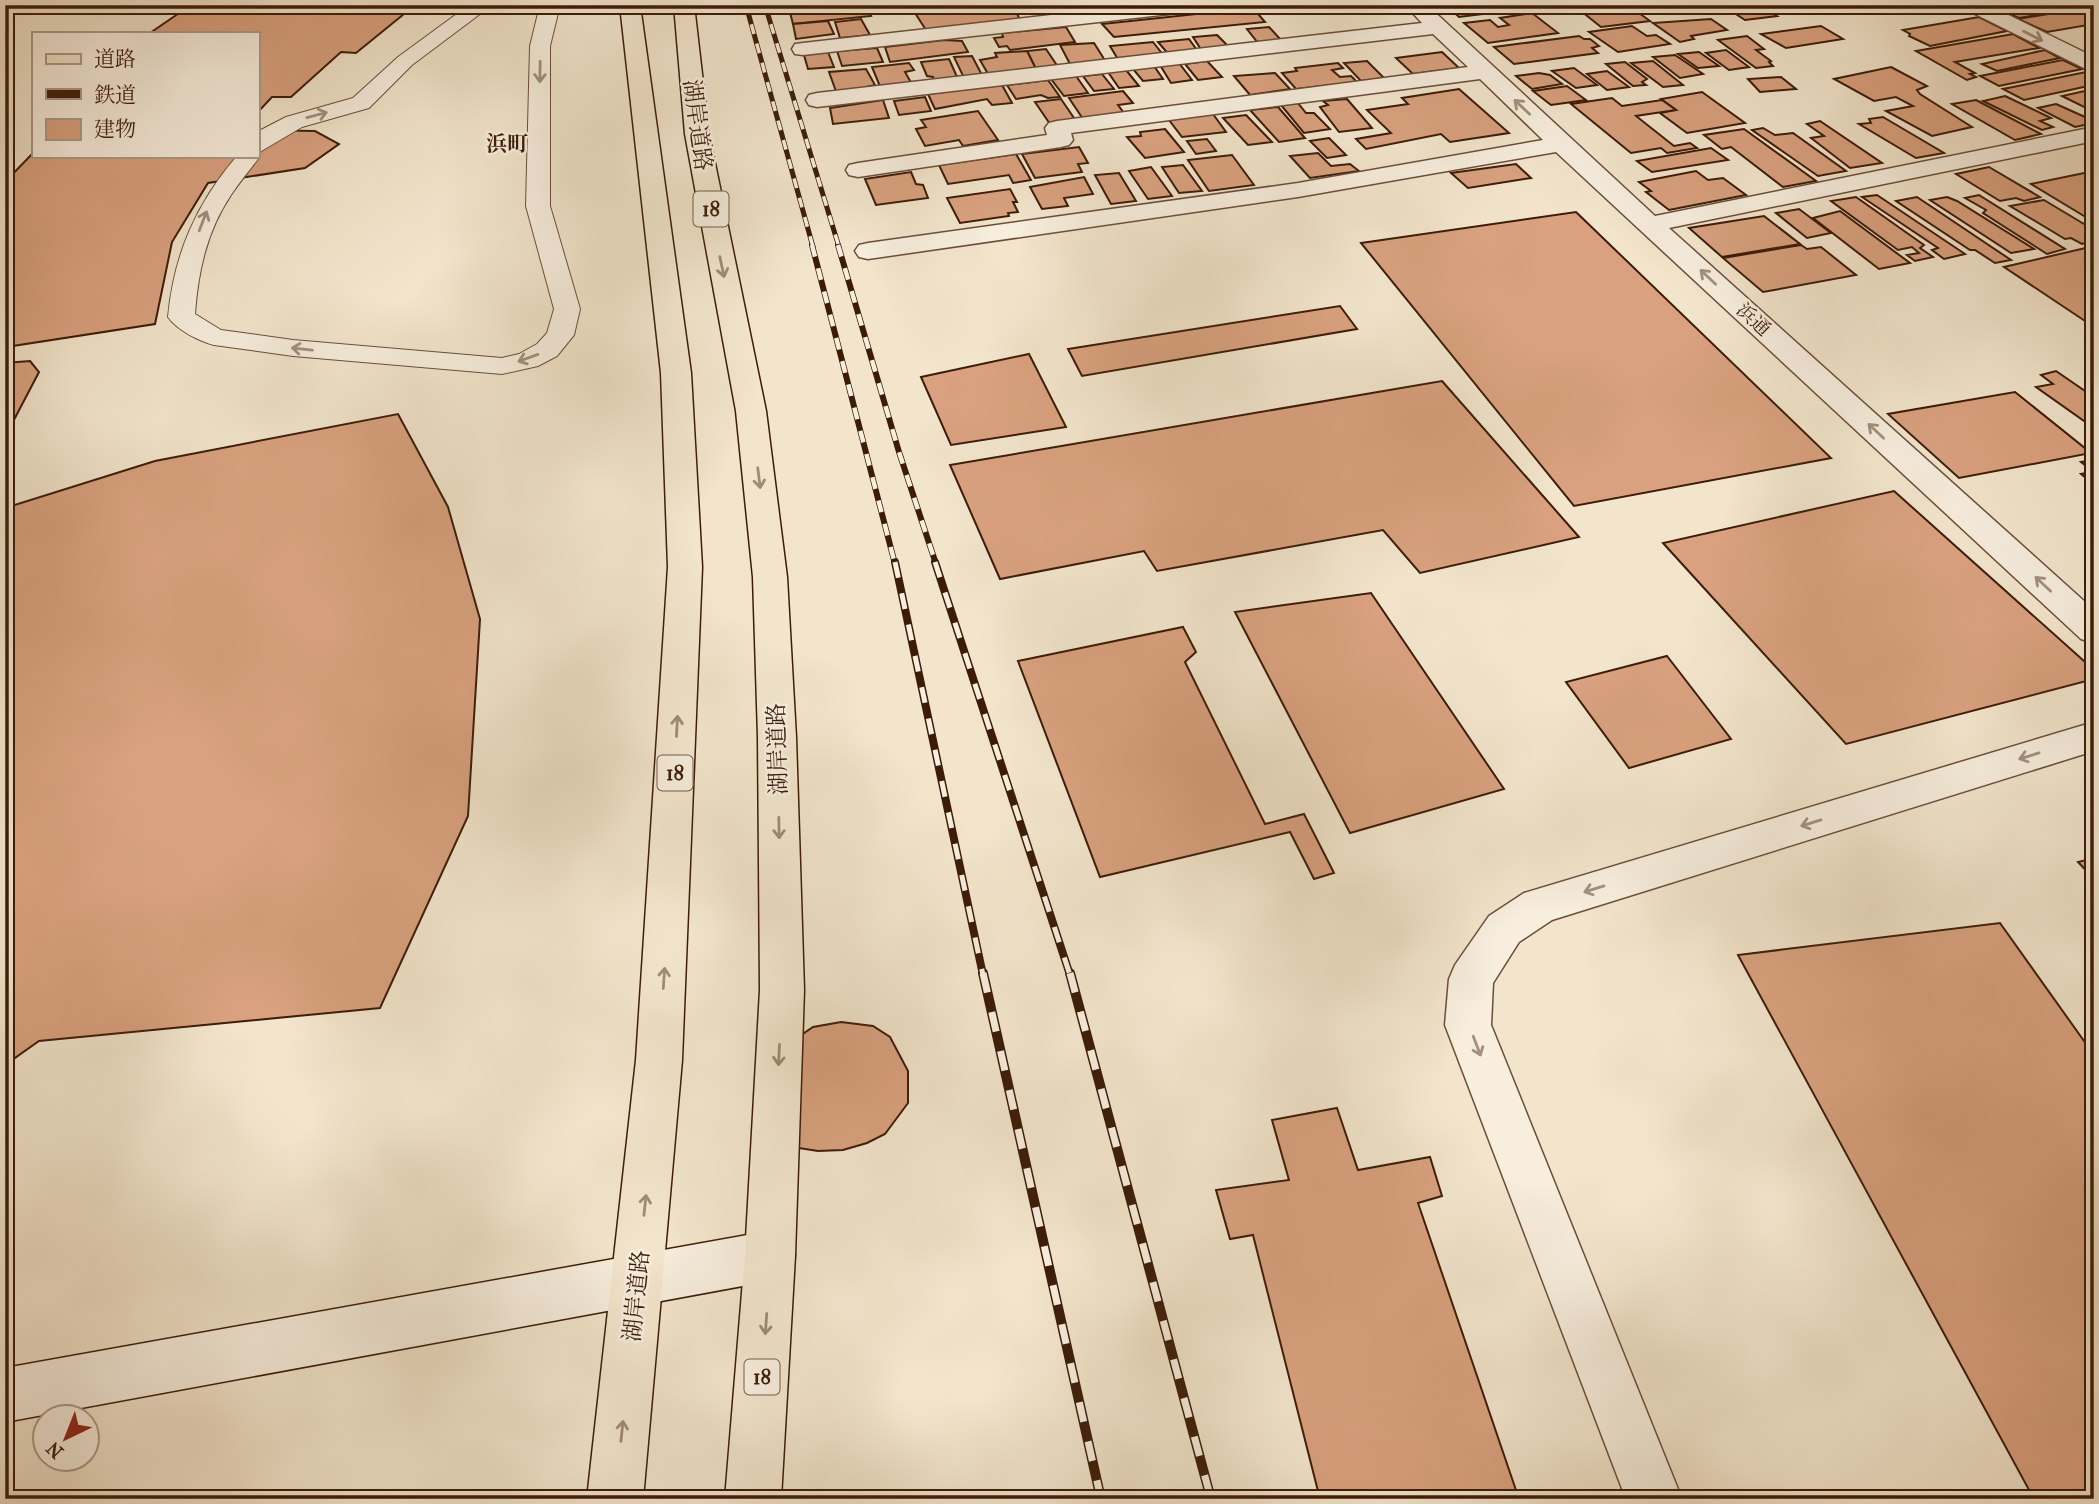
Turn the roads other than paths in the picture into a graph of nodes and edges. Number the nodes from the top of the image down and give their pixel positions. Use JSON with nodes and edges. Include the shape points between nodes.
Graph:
{"nodes":[{"id":1,"x":550,"y":5,"type":"edge"},
{"id":2,"x":631,"y":5,"type":"edge"},
{"id":3,"x":684,"y":5,"type":"edge"},
{"id":4,"x":1196,"y":5,"type":"edge"},
{"id":5,"x":1415,"y":5,"type":"edge"},
{"id":6,"x":1972,"y":5,"type":"edge"},
{"id":7,"x":474,"y":11,"type":"edge"},
{"id":8,"x":1439,"y":27,"type":"junction"},
{"id":9,"x":803,"y":49,"type":"dead end"},
{"id":10,"x":2094,"y":66,"type":"edge"},
{"id":11,"x":1484,"y":72,"type":"junction"},
{"id":12,"x":817,"y":100,"type":"dead end"},
{"id":13,"x":2094,"y":135,"type":"edge"},
{"id":14,"x":259,"y":144,"type":"edge"},
{"id":15,"x":1561,"y":144,"type":"junction"},
{"id":16,"x":247,"y":158,"type":"edge"},
{"id":17,"x":858,"y":170,"type":"dead end"},
{"id":18,"x":1651,"y":225,"type":"junction"},
{"id":19,"x":868,"y":251,"type":"dead end"},
{"id":20,"x":2094,"y":631,"type":"edge"},
{"id":21,"x":2094,"y":736,"type":"edge"},
{"id":22,"x":770,"y":1256,"type":"junction"},
{"id":23,"x":638,"y":1280,"type":"junction"},
{"id":24,"x":5,"y":1395,"type":"edge"},
{"id":25,"x":615,"y":1499,"type":"edge"},
{"id":26,"x":753,"y":1499,"type":"edge"},
{"id":27,"x":1654,"y":1499,"type":"edge"}],
"edges":[{"from":1,"to":16,"type":"lane","one_way":true,"via":[[540,46],[538,206],[567,309],[561,335],[547,350],[528,360],[502,366],[307,350],[214,337],[181,317],[182,280],[206,213]]},
{"from":23,"to":2,"type":"main road","name":"湖岸道路","number":"18","one_way":true,"via":[[660,1047],[685,567],[676,373]]},
{"from":3,"to":22,"type":"main road","name":"湖岸道路","number":"18","one_way":true,"via":[[697,134],[751,411],[770,577],[782,989]]},
{"from":4,"to":9,"type":"street"},
{"from":5,"to":8,"type":"street","name":"浜通"},
{"from":6,"to":10,"type":"street","one_way":true},
{"from":14,"to":7,"type":"lane","one_way":true,"via":[[294,122],[361,103],[405,61]]},
{"from":8,"to":11,"type":"street","name":"浜通"},
{"from":8,"to":12,"type":"street"},
{"from":15,"to":11,"type":"street","name":"浜通","one_way":true},
{"from":11,"to":17,"type":"street","via":[[1057,128],[1061,140]]},
{"from":13,"to":18,"type":"street"},
{"from":15,"to":18,"type":"street","name":"浜通"},
{"from":15,"to":19,"type":"street","via":[[1298,190]]},
{"from":20,"to":18,"type":"street","name":"浜通","one_way":true},
{"from":21,"to":27,"type":"street","one_way":true,"via":[[1539,906],[1504,929],[1471,979],[1468,1025]]},
{"from":22,"to":23,"type":"street"},
{"from":22,"to":26,"type":"main road","name":"湖岸道路","number":"18","one_way":true},
{"from":23,"to":24,"type":"street"},
{"from":25,"to":23,"type":"main road","name":"湖岸道路","number":"18","one_way":true}]}
